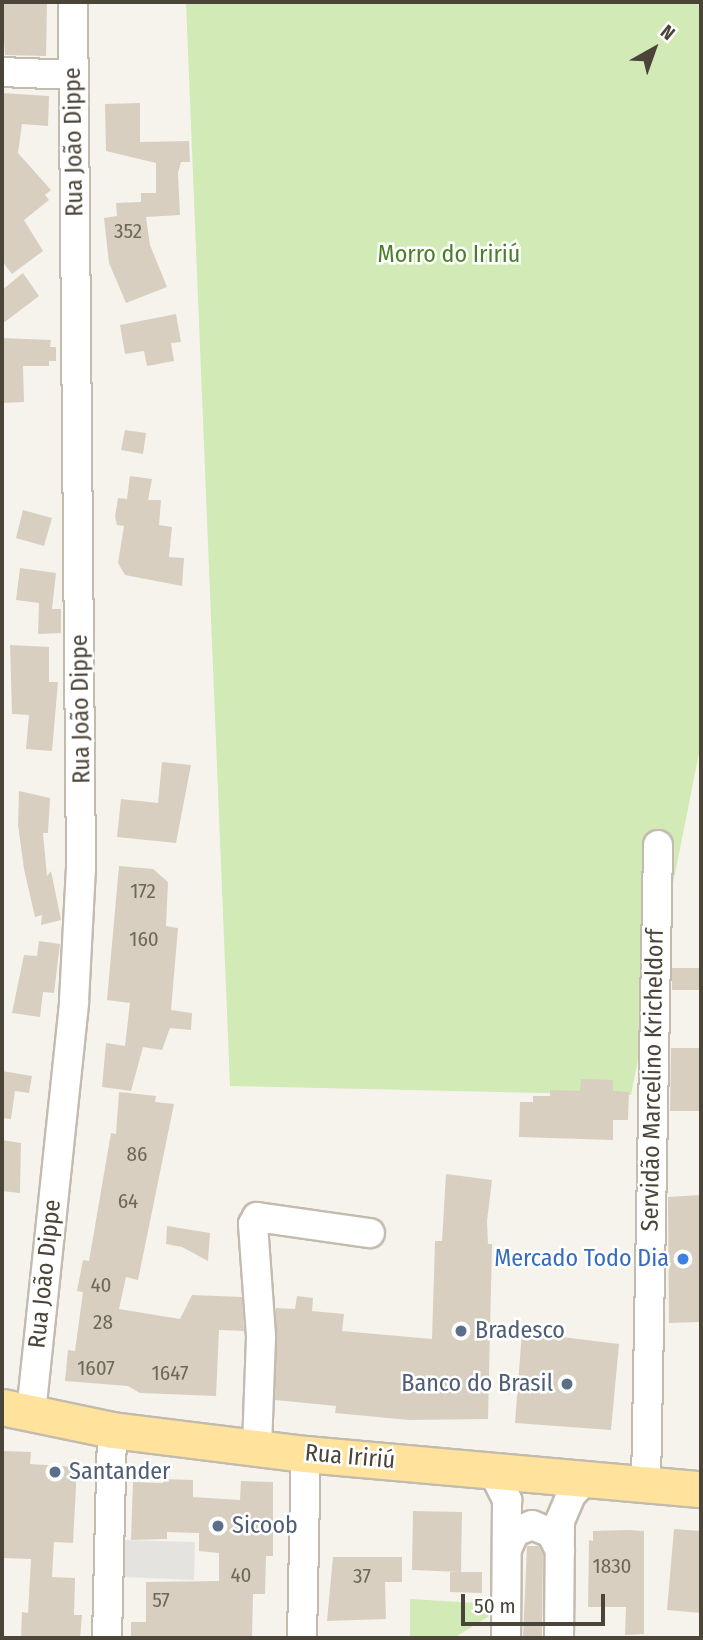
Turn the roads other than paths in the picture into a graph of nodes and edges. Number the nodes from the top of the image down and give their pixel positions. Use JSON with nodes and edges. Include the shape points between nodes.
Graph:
{"nodes":[{"id":1,"x":72,"y":2,"type":"edge"},
{"id":2,"x":2,"y":72,"type":"edge"},
{"id":3,"x":73,"y":75,"type":"junction"},
{"id":4,"x":658,"y":845,"type":"dead end"},
{"id":5,"x":370,"y":1233,"type":"dead end"},
{"id":6,"x":16,"y":1410,"type":"edge"},
{"id":7,"x":112,"y":1430,"type":"junction"},
{"id":8,"x":257,"y":1447,"type":"junction"},
{"id":9,"x":306,"y":1454,"type":"junction"},
{"id":10,"x":492,"y":1470,"type":"junction"},
{"id":11,"x":586,"y":1479,"type":"junction"},
{"id":12,"x":646,"y":1484,"type":"junction"},
{"id":13,"x":701,"y":1489,"type":"edge"},
{"id":14,"x":507,"y":1549,"type":"junction"},
{"id":15,"x":560,"y":1551,"type":"junction"},
{"id":16,"x":107,"y":1638,"type":"edge"},
{"id":17,"x":302,"y":1638,"type":"edge"},
{"id":18,"x":506,"y":1638,"type":"edge"},
{"id":19,"x":559,"y":1638,"type":"edge"}],
"edges":[{"from":1,"to":3,"type":"street","name":"Rua João Dippe"},
{"from":2,"to":3,"type":"street"},
{"from":3,"to":6,"type":"street","name":"Rua João Dippe","via":[[82,792],[79,936]]},
{"from":4,"to":12,"type":"street","name":"Servidão Marcelino Kricheldorf"},
{"from":5,"to":8,"type":"street","via":[[257,1217],[253,1224],[261,1336]]},
{"from":6,"to":7,"type":"main road","name":"Rua Iririú"},
{"from":7,"to":8,"type":"main road","name":"Rua Iririú"},
{"from":7,"to":16,"type":"street"},
{"from":8,"to":9,"type":"main road","name":"Rua Iririú"},
{"from":9,"to":10,"type":"main road","name":"Rua Iririú"},
{"from":9,"to":17,"type":"street"},
{"from":10,"to":11,"type":"main road","name":"Rua Iririú"},
{"from":10,"to":14,"type":"street","via":[[507,1500]]},
{"from":11,"to":12,"type":"main road","name":"Rua Iririú"},
{"from":11,"to":15,"type":"street","via":[[563,1509]]},
{"from":12,"to":13,"type":"main road","name":"Rua Iririú"},
{"from":14,"to":15,"type":"street","via":[[514,1532],[532,1525],[551,1533]]},
{"from":14,"to":18,"type":"street"},
{"from":15,"to":19,"type":"street"}]}
